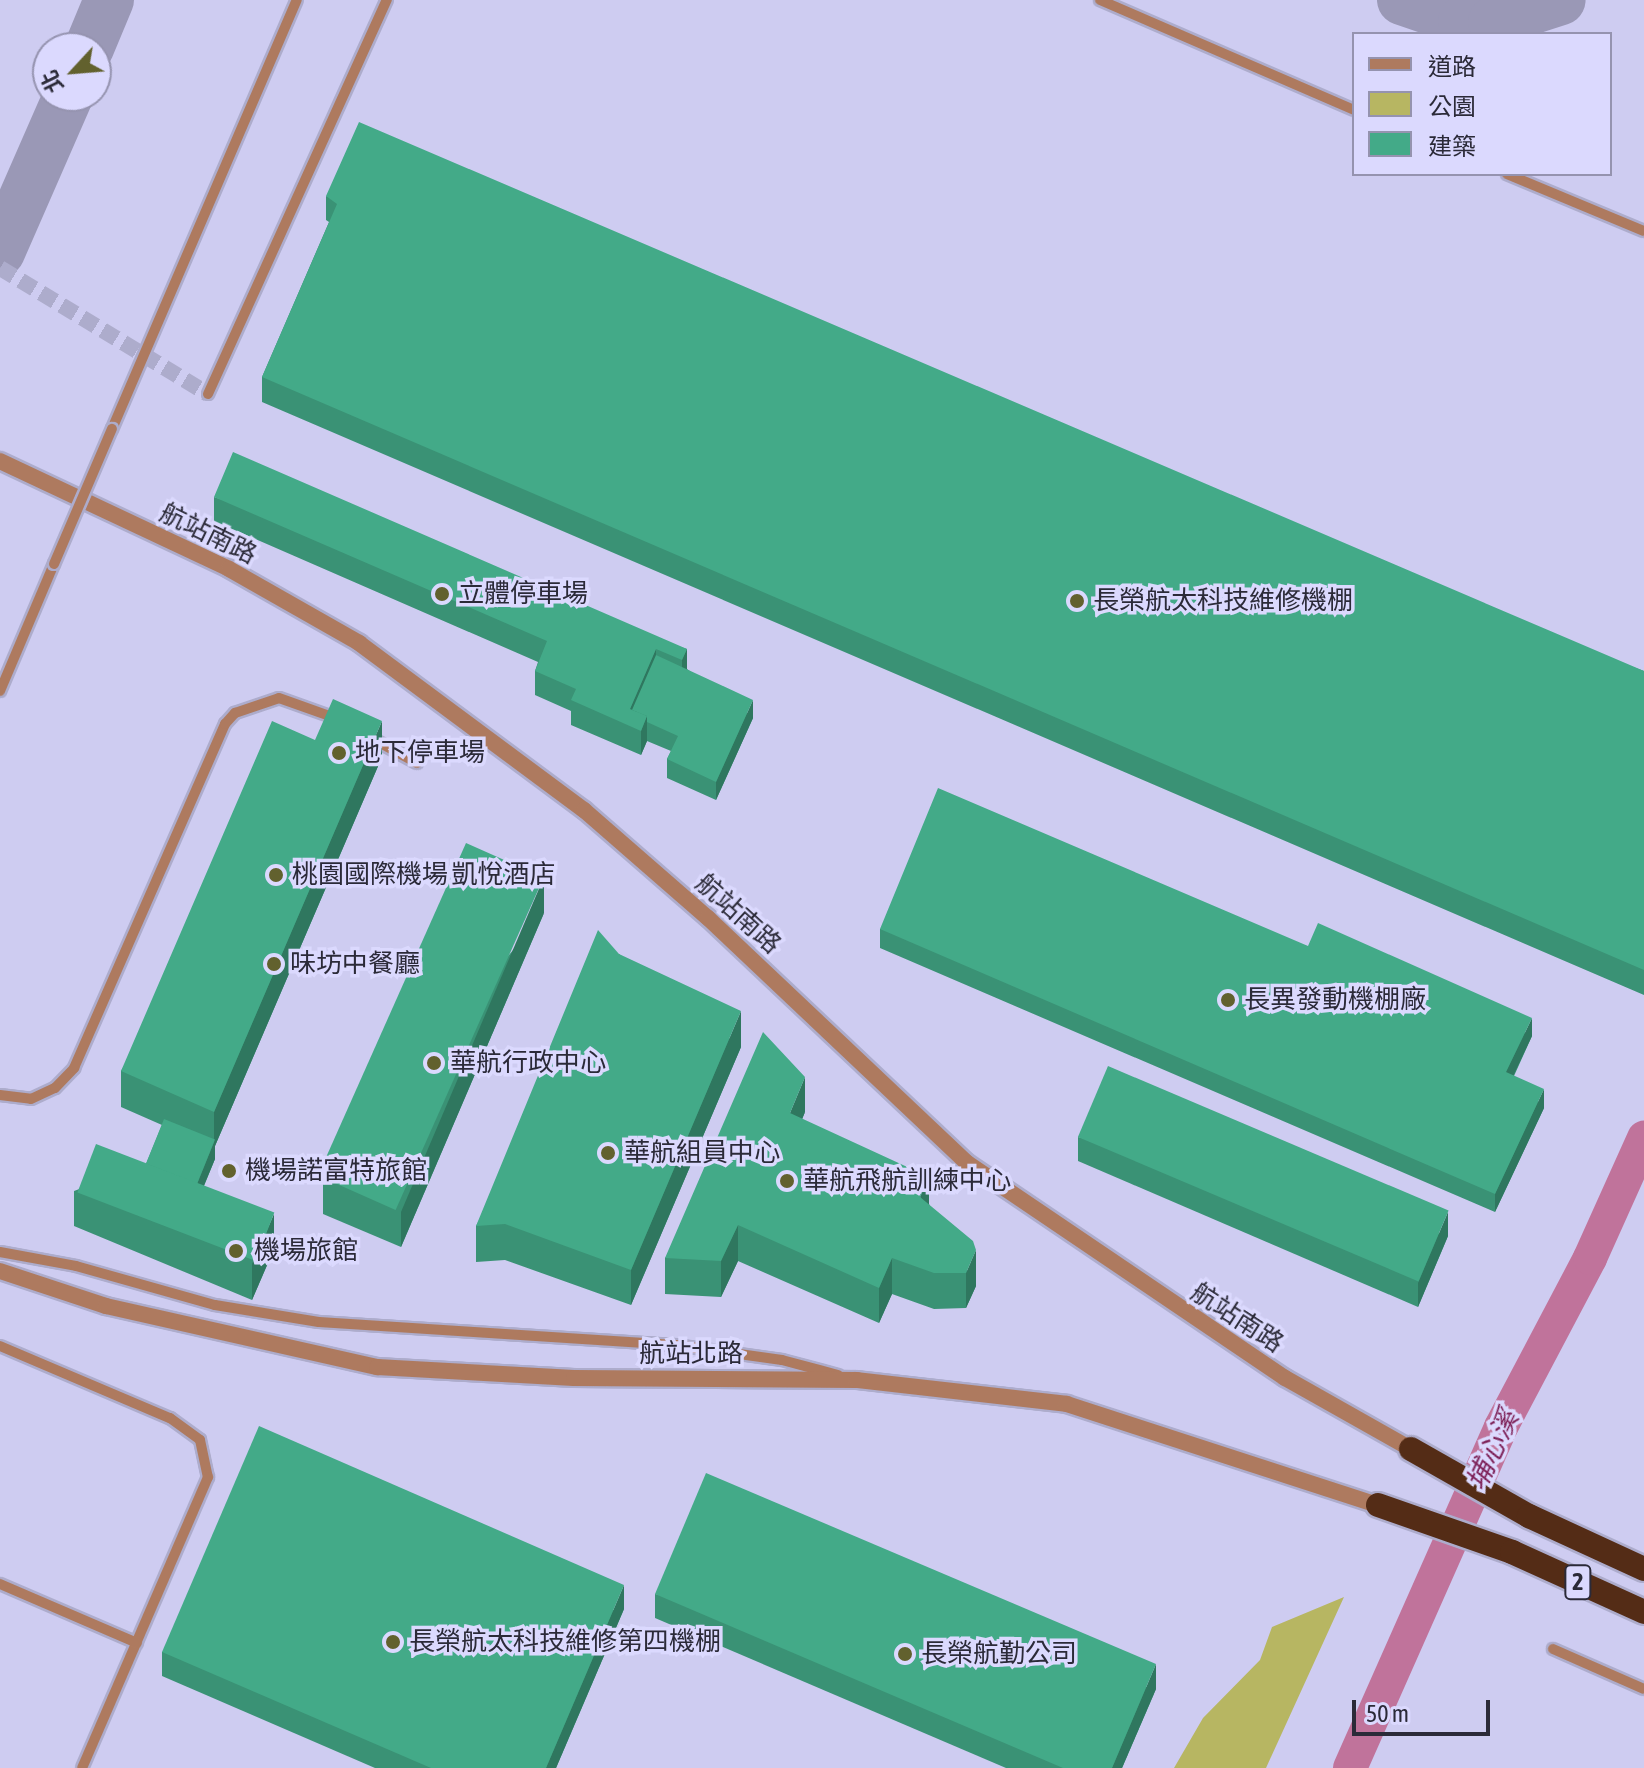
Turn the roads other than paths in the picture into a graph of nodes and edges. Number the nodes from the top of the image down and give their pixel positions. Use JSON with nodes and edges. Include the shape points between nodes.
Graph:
{"nodes":[{"id":1,"x":297,"y":0,"type":"edge"},
{"id":2,"x":387,"y":0,"type":"edge"},
{"id":3,"x":1100,"y":0,"type":"edge"},
{"id":4,"x":1352,"y":109,"type":"edge"},
{"id":5,"x":1512,"y":176,"type":"edge"},
{"id":6,"x":1644,"y":231,"type":"edge"},
{"id":7,"x":208,"y":394,"type":"dead end"},
{"id":8,"x":0,"y":461,"type":"edge"},
{"id":9,"x":0,"y":691,"type":"edge"},
{"id":10,"x":417,"y":763,"type":"dead end"},
{"id":11,"x":0,"y":1095,"type":"edge"},
{"id":12,"x":0,"y":1252,"type":"edge"},
{"id":13,"x":0,"y":1271,"type":"edge"},
{"id":14,"x":0,"y":1346,"type":"edge"},
{"id":15,"x":857,"y":1380,"type":"junction"},
{"id":16,"x":1411,"y":1449,"type":"joint"},
{"id":17,"x":1378,"y":1505,"type":"joint"},
{"id":18,"x":1640,"y":1567,"type":"edge"},
{"id":19,"x":0,"y":1584,"type":"edge"},
{"id":20,"x":1644,"y":1612,"type":"edge"},
{"id":21,"x":137,"y":1643,"type":"junction"},
{"id":22,"x":1553,"y":1649,"type":"dead end"},
{"id":23,"x":1644,"y":1689,"type":"edge"},
{"id":24,"x":82,"y":1768,"type":"edge"}],
"edges":[{"from":1,"to":9,"type":"lane","bridge":true},
{"from":2,"to":7,"type":"lane"},
{"from":3,"to":4,"type":"lane"},
{"from":5,"to":6,"type":"lane"},
{"from":8,"to":16,"type":"street","name":"航站南路","via":[[229,569],[359,643],[584,810],[708,918],[966,1162],[1272,1370]]},
{"from":10,"to":11,"type":"lane","via":[[302,703],[279,698],[235,713],[218,737],[74,1068],[55,1088],[31,1099]]},
{"from":12,"to":15,"type":"lane","via":[[76,1266],[215,1305],[319,1322],[675,1345],[782,1360]]},
{"from":13,"to":15,"type":"street","name":"航站北路","via":[[106,1306],[377,1367],[574,1378]]},
{"from":14,"to":21,"type":"lane","via":[[170,1418],[200,1440],[208,1477]]},
{"from":15,"to":17,"type":"street","name":"航站北路","via":[[1067,1404]]},
{"from":16,"to":18,"type":"highway","number":"2","via":[[1529,1516]]},
{"from":17,"to":20,"type":"highway","number":"2","via":[[1512,1552]]},
{"from":19,"to":21,"type":"lane"},
{"from":21,"to":24,"type":"lane"},
{"from":22,"to":23,"type":"lane"}]}
